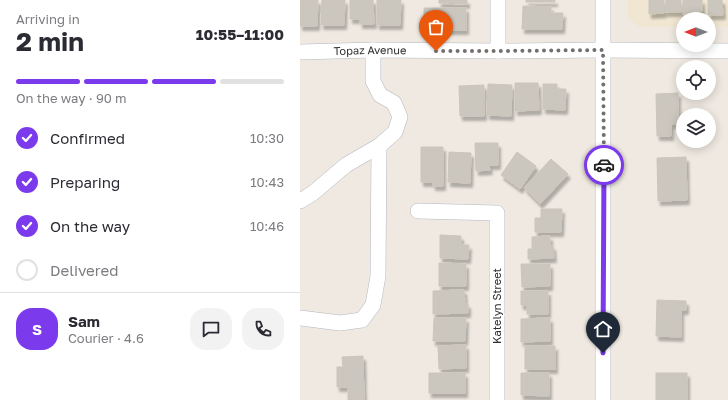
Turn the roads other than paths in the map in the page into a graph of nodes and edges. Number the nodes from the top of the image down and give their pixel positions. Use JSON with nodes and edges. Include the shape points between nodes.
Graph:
{"nodes":[{"id":1,"x":498,"y":0,"type":"edge"},
{"id":2,"x":603,"y":0,"type":"edge"},
{"id":3,"x":373,"y":50,"type":"junction"},
{"id":4,"x":603,"y":50,"type":"junction"},
{"id":5,"x":498,"y":51,"type":"junction"},
{"id":6,"x":728,"y":51,"type":"edge"},
{"id":7,"x":300,"y":52,"type":"edge"},
{"id":8,"x":379,"y":146,"type":"junction"},
{"id":9,"x":300,"y":202,"type":"edge"},
{"id":10,"x":418,"y":211,"type":"dead end"},
{"id":11,"x":300,"y":318,"type":"edge"},
{"id":12,"x":496,"y":400,"type":"edge"},
{"id":13,"x":603,"y":400,"type":"edge"}],
"edges":[{"from":1,"to":5,"type":"street"},
{"from":2,"to":4,"type":"street"},
{"from":3,"to":5,"type":"street","name":"Topaz Avenue"},
{"from":3,"to":7,"type":"street","name":"Topaz Avenue"},
{"from":3,"to":8,"type":"street","via":[[373,81],[380,95],[394,102],[400,117],[395,132]]},
{"from":4,"to":5,"type":"street","name":"Topaz Avenue"},
{"from":4,"to":6,"type":"street","name":"Topaz Avenue"},
{"from":4,"to":13,"type":"street"},
{"from":8,"to":9,"type":"street","via":[[346,164]]},
{"from":8,"to":11,"type":"street","via":[[378,276],[373,306],[362,320],[340,323]]},
{"from":10,"to":12,"type":"street","name":"Katelyn Street","via":[[497,213]]}]}
